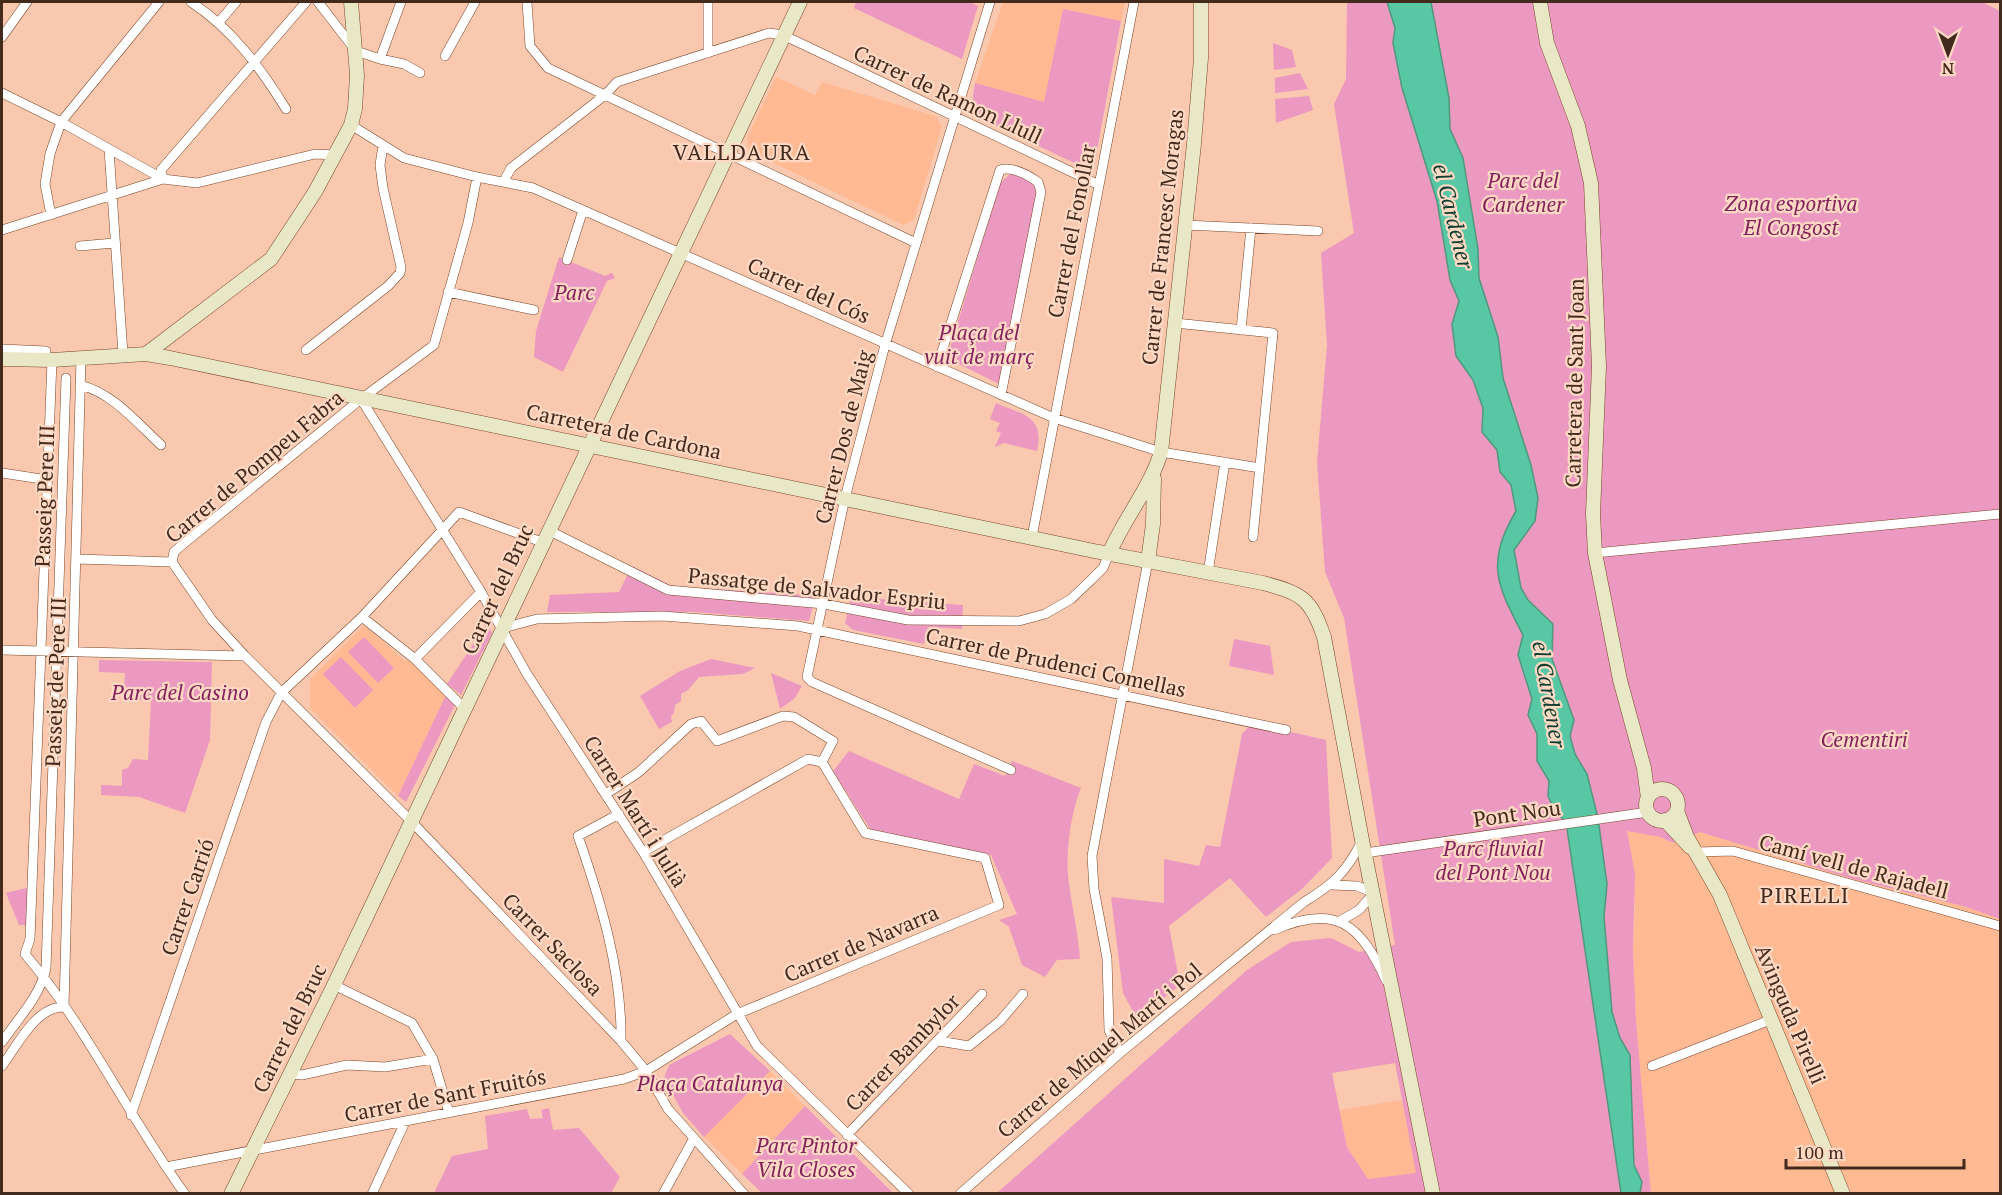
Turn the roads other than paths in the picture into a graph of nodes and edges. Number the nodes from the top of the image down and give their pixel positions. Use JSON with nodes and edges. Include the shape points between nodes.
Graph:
{"nodes":[{"id":1,"x":27,"y":2,"type":"edge"},
{"id":2,"x":159,"y":2,"type":"edge"},
{"id":3,"x":190,"y":2,"type":"edge"},
{"id":4,"x":236,"y":2,"type":"edge"},
{"id":5,"x":306,"y":2,"type":"edge"},
{"id":6,"x":318,"y":2,"type":"edge"},
{"id":7,"x":351,"y":2,"type":"edge"},
{"id":8,"x":401,"y":2,"type":"edge"},
{"id":9,"x":474,"y":2,"type":"edge"},
{"id":10,"x":527,"y":2,"type":"edge"},
{"id":11,"x":708,"y":2,"type":"edge"},
{"id":12,"x":800,"y":2,"type":"edge"},
{"id":13,"x":990,"y":2,"type":"edge"},
{"id":14,"x":1134,"y":2,"type":"edge"},
{"id":15,"x":1201,"y":2,"type":"edge"},
{"id":16,"x":1540,"y":2,"type":"edge"},
{"id":17,"x":219,"y":22,"type":"junction"},
{"id":18,"x":783,"y":35,"type":"junction"},
{"id":19,"x":2,"y":38,"type":"edge"},
{"id":20,"x":356,"y":51,"type":"junction"},
{"id":21,"x":708,"y":53,"type":"junction"},
{"id":22,"x":445,"y":56,"type":"dead end"},
{"id":23,"x":381,"y":58,"type":"junction"},
{"id":24,"x":254,"y":60,"type":"junction"},
{"id":25,"x":420,"y":73,"type":"dead end"},
{"id":26,"x":2,"y":93,"type":"edge"},
{"id":27,"x":605,"y":95,"type":"junction"},
{"id":28,"x":286,"y":108,"type":"dead end"},
{"id":29,"x":954,"y":118,"type":"junction"},
{"id":30,"x":61,"y":122,"type":"junction"},
{"id":31,"x":351,"y":124,"type":"junction"},
{"id":32,"x":383,"y":145,"type":"junction"},
{"id":33,"x":109,"y":149,"type":"junction"},
{"id":34,"x":727,"y":154,"type":"junction"},
{"id":35,"x":335,"y":155,"type":"junction"},
{"id":36,"x":477,"y":177,"type":"junction"},
{"id":37,"x":163,"y":179,"type":"junction"},
{"id":38,"x":504,"y":182,"type":"junction"},
{"id":39,"x":1097,"y":184,"type":"junction"},
{"id":40,"x":112,"y":195,"type":"junction"},
{"id":41,"x":584,"y":210,"type":"junction"},
{"id":42,"x":51,"y":215,"type":"junction"},
{"id":43,"x":1185,"y":225,"type":"junction"},
{"id":44,"x":1251,"y":228,"type":"junction"},
{"id":45,"x":2,"y":230,"type":"edge"},
{"id":46,"x":1318,"y":231,"type":"dead end"},
{"id":47,"x":114,"y":243,"type":"junction"},
{"id":48,"x":916,"y":243,"type":"junction"},
{"id":49,"x":80,"y":246,"type":"dead end"},
{"id":50,"x":681,"y":252,"type":"junction"},
{"id":51,"x":567,"y":260,"type":"dead end"},
{"id":52,"x":448,"y":292,"type":"junction"},
{"id":53,"x":534,"y":310,"type":"dead end"},
{"id":54,"x":1175,"y":323,"type":"junction"},
{"id":55,"x":1241,"y":330,"type":"junction"},
{"id":56,"x":885,"y":345,"type":"junction"},
{"id":57,"x":2,"y":349,"type":"edge"},
{"id":58,"x":306,"y":350,"type":"dead end"},
{"id":59,"x":123,"y":354,"type":"junction"},
{"id":60,"x":146,"y":354,"type":"junction"},
{"id":61,"x":49,"y":356,"type":"junction"},
{"id":62,"x":81,"y":358,"type":"junction"},
{"id":63,"x":2,"y":359,"type":"edge"},
{"id":64,"x":937,"y":367,"type":"junction"},
{"id":65,"x":66,"y":378,"type":"dead end"},
{"id":66,"x":80,"y":385,"type":"junction"},
{"id":67,"x":1001,"y":395,"type":"junction"},
{"id":68,"x":361,"y":399,"type":"junction"},
{"id":69,"x":1054,"y":418,"type":"junction"},
{"id":70,"x":161,"y":445,"type":"dead end"},
{"id":71,"x":589,"y":445,"type":"junction"},
{"id":72,"x":1161,"y":452,"type":"junction"},
{"id":73,"x":1225,"y":462,"type":"junction"},
{"id":74,"x":1260,"y":468,"type":"junction"},
{"id":75,"x":2,"y":473,"type":"edge"},
{"id":76,"x":1154,"y":476,"type":"junction"},
{"id":77,"x":48,"y":480,"type":"junction"},
{"id":78,"x":844,"y":498,"type":"junction"},
{"id":79,"x":2001,"y":514,"type":"edge"},
{"id":80,"x":442,"y":532,"type":"junction"},
{"id":81,"x":545,"y":536,"type":"junction"},
{"id":82,"x":1032,"y":537,"type":"junction"},
{"id":83,"x":1253,"y":537,"type":"dead end"},
{"id":84,"x":1595,"y":553,"type":"junction"},
{"id":85,"x":1109,"y":554,"type":"junction"},
{"id":86,"x":76,"y":559,"type":"junction"},
{"id":87,"x":1148,"y":561,"type":"junction"},
{"id":88,"x":172,"y":562,"type":"junction"},
{"id":89,"x":1208,"y":573,"type":"junction"},
{"id":90,"x":481,"y":592,"type":"junction"},
{"id":91,"x":824,"y":604,"type":"junction"},
{"id":92,"x":362,"y":617,"type":"junction"},
{"id":93,"x":503,"y":628,"type":"junction"},
{"id":94,"x":819,"y":629,"type":"junction"},
{"id":95,"x":41,"y":650,"type":"junction"},
{"id":96,"x":2,"y":651,"type":"edge"},
{"id":97,"x":57,"y":652,"type":"junction"},
{"id":98,"x":74,"y":654,"type":"junction"},
{"id":99,"x":245,"y":656,"type":"junction"},
{"id":100,"x":415,"y":659,"type":"junction"},
{"id":101,"x":281,"y":693,"type":"junction"},
{"id":102,"x":1124,"y":696,"type":"junction"},
{"id":103,"x":465,"y":709,"type":"junction"},
{"id":104,"x":1286,"y":729,"type":"dead end"},
{"id":105,"x":822,"y":762,"type":"junction"},
{"id":106,"x":1644,"y":768,"type":"junction"},
{"id":107,"x":1011,"y":770,"type":"dead end"},
{"id":108,"x":1666,"y":790,"type":"junction"},
{"id":109,"x":606,"y":794,"type":"junction"},
{"id":110,"x":1648,"y":798,"type":"junction"},
{"id":111,"x":1677,"y":811,"type":"junction"},
{"id":112,"x":1648,"y":812,"type":"junction"},
{"id":113,"x":618,"y":814,"type":"junction"},
{"id":114,"x":1665,"y":820,"type":"junction"},
{"id":115,"x":411,"y":822,"type":"junction"},
{"id":116,"x":1363,"y":847,"type":"junction"},
{"id":117,"x":643,"y":852,"type":"junction"},
{"id":118,"x":1696,"y":852,"type":"junction"},
{"id":119,"x":1332,"y":885,"type":"junction"},
{"id":120,"x":1374,"y":893,"type":"junction"},
{"id":121,"x":1341,"y":921,"type":"junction"},
{"id":122,"x":2001,"y":926,"type":"edge"},
{"id":123,"x":1264,"y":935,"type":"junction"},
{"id":124,"x":44,"y":976,"type":"junction"},
{"id":125,"x":334,"y":985,"type":"junction"},
{"id":126,"x":982,"y":994,"type":"dead end"},
{"id":127,"x":1023,"y":994,"type":"dead end"},
{"id":128,"x":1394,"y":996,"type":"junction"},
{"id":129,"x":64,"y":1007,"type":"junction"},
{"id":130,"x":737,"y":1014,"type":"junction"},
{"id":131,"x":1770,"y":1020,"type":"junction"},
{"id":132,"x":621,"y":1041,"type":"junction"},
{"id":133,"x":939,"y":1041,"type":"junction"},
{"id":134,"x":2,"y":1042,"type":"edge"},
{"id":135,"x":1120,"y":1053,"type":"junction"},
{"id":136,"x":433,"y":1059,"type":"junction"},
{"id":137,"x":2,"y":1066,"type":"edge"},
{"id":138,"x":1652,"y":1066,"type":"dead end"},
{"id":139,"x":646,"y":1071,"type":"junction"},
{"id":140,"x":291,"y":1074,"type":"junction"},
{"id":141,"x":449,"y":1113,"type":"junction"},
{"id":142,"x":131,"y":1115,"type":"junction"},
{"id":143,"x":405,"y":1122,"type":"junction"},
{"id":144,"x":847,"y":1135,"type":"junction"},
{"id":145,"x":693,"y":1140,"type":"junction"},
{"id":146,"x":250,"y":1153,"type":"junction"},
{"id":147,"x":166,"y":1167,"type":"junction"},
{"id":148,"x":177,"y":1184,"type":"junction"},
{"id":149,"x":172,"y":1194,"type":"edge"},
{"id":150,"x":185,"y":1194,"type":"edge"},
{"id":151,"x":231,"y":1194,"type":"edge"},
{"id":152,"x":372,"y":1194,"type":"edge"},
{"id":153,"x":663,"y":1194,"type":"edge"},
{"id":154,"x":744,"y":1194,"type":"edge"},
{"id":155,"x":909,"y":1194,"type":"edge"},
{"id":156,"x":960,"y":1194,"type":"edge"},
{"id":157,"x":1433,"y":1194,"type":"edge"},
{"id":158,"x":1843,"y":1194,"type":"edge"}],
"edges":[{"from":1,"to":19,"type":"street"},
{"from":2,"to":30,"type":"street"},
{"from":3,"to":17,"type":"street"},
{"from":4,"to":17,"type":"street"},
{"from":5,"to":24,"type":"street"},
{"from":6,"to":20,"type":"street"},
{"from":7,"to":20,"type":"street"},
{"from":8,"to":23,"type":"street"},
{"from":9,"to":22,"type":"street"},
{"from":10,"to":27,"type":"street","via":[[530,46],[539,61]]},
{"from":11,"to":21,"type":"street"},
{"from":12,"to":18,"type":"street","name":"Carrer del Bruc"},
{"from":13,"to":29,"type":"street","name":"Carrer Dos de Maig"},
{"from":14,"to":39,"type":"street","name":"Carrer del Fonollar"},
{"from":15,"to":43,"type":"street","name":"Carrer de Francesc Moragas","via":[[1201,58]]},
{"from":16,"to":84,"type":"street","name":"Carretera de Sant Joan","via":[[1547,43],[1578,126],[1591,183],[1599,366]]},
{"from":17,"to":24,"type":"street"},
{"from":18,"to":21,"type":"street","via":[[769,33]]},
{"from":18,"to":29,"type":"street","name":"Carrer de Ramon Llull"},
{"from":18,"to":34,"type":"street","name":"Carrer del Bruc"},
{"from":20,"to":23,"type":"street"},
{"from":20,"to":31,"type":"street","via":[[358,89]]},
{"from":21,"to":27,"type":"street","via":[[617,82]]},
{"from":23,"to":25,"type":"street"},
{"from":24,"to":28,"type":"street"},
{"from":24,"to":37,"type":"street","via":[[161,170]]},
{"from":26,"to":30,"type":"street"},
{"from":27,"to":34,"type":"street"},
{"from":27,"to":38,"type":"street","via":[[511,168]]},
{"from":29,"to":39,"type":"street","name":"Carrer de Ramon Llull"},
{"from":29,"to":48,"type":"street","name":"Carrer Dos de Maig"},
{"from":30,"to":33,"type":"street"},
{"from":30,"to":42,"type":"street","via":[[45,184]]},
{"from":31,"to":32,"type":"street","name":"Carrer del Cós"},
{"from":31,"to":35,"type":"street"},
{"from":32,"to":36,"type":"street","name":"Carrer del Cós","via":[[404,158]]},
{"from":32,"to":58,"type":"street","via":[[382,188],[400,260],[399,273]]},
{"from":33,"to":37,"type":"street"},
{"from":33,"to":40,"type":"street"},
{"from":34,"to":48,"type":"street"},
{"from":34,"to":50,"type":"street","name":"Carrer del Bruc"},
{"from":35,"to":37,"type":"street","via":[[315,154],[197,183]]},
{"from":35,"to":60,"type":"street","via":[[271,259]]},
{"from":36,"to":38,"type":"street","name":"Carrer del Cós"},
{"from":36,"to":52,"type":"street","name":"Carrer de Pompeu Fabra"},
{"from":37,"to":40,"type":"street"},
{"from":38,"to":41,"type":"street","name":"Carrer del Cós","via":[[533,188]]},
{"from":39,"to":69,"type":"street","name":"Carrer del Fonollar"},
{"from":40,"to":42,"type":"street"},
{"from":40,"to":47,"type":"street"},
{"from":41,"to":50,"type":"street","name":"Carrer del Cós"},
{"from":41,"to":51,"type":"street"},
{"from":42,"to":45,"type":"street"},
{"from":43,"to":44,"type":"street"},
{"from":43,"to":54,"type":"street","name":"Carrer de Francesc Moragas"},
{"from":44,"to":46,"type":"street"},
{"from":44,"to":55,"type":"street"},
{"from":47,"to":49,"type":"street"},
{"from":47,"to":59,"type":"street"},
{"from":48,"to":56,"type":"street","name":"Carrer Dos de Maig"},
{"from":50,"to":56,"type":"street","name":"Carrer del Cós"},
{"from":50,"to":71,"type":"street","name":"Carrer del Bruc"},
{"from":52,"to":53,"type":"street"},
{"from":52,"to":68,"type":"street","name":"Carrer de Pompeu Fabra","via":[[434,345]]},
{"from":54,"to":55,"type":"street"},
{"from":54,"to":72,"type":"street","name":"Carrer de Francesc Moragas"},
{"from":55,"to":74,"type":"street","via":[[1273,333]]},
{"from":56,"to":64,"type":"street","name":"Carrer del Cós"},
{"from":56,"to":78,"type":"street","name":"Carrer Dos de Maig"},
{"from":57,"to":61,"type":"street"},
{"from":59,"to":60,"type":"street","name":"Carretera de Cardona"},
{"from":59,"to":62,"type":"street","name":"Carretera de Cardona"},
{"from":60,"to":68,"type":"street","name":"Carretera de Cardona"},
{"from":61,"to":62,"type":"street","name":"Carretera de Cardona"},
{"from":61,"to":63,"type":"street","name":"Carretera de Cardona"},
{"from":61,"to":77,"type":"street","name":"Passeig de Pere III"},
{"from":62,"to":66,"type":"street","name":"Passeig de Pere III"},
{"from":64,"to":67,"type":"street","name":"Carrer del Cós"},
{"from":64,"to":67,"type":"street","via":[[1000,170],[1012,169],[1038,182],[1041,192]]},
{"from":65,"to":97,"type":"street","name":"Passeig Pere III"},
{"from":66,"to":70,"type":"street","via":[[94,388],[111,399]]},
{"from":66,"to":86,"type":"street","name":"Passeig de Pere III"},
{"from":67,"to":69,"type":"street","name":"Carrer del Cós"},
{"from":68,"to":71,"type":"street","name":"Carretera de Cardona"},
{"from":68,"to":80,"type":"street","name":"Carrer Martí i Julià"},
{"from":68,"to":88,"type":"street","name":"Carrer de Pompeu Fabra","via":[[182,545],[174,552]]},
{"from":69,"to":72,"type":"street","name":"Carrer del Cós"},
{"from":69,"to":82,"type":"street","name":"Carrer del Fonollar"},
{"from":71,"to":78,"type":"street","name":"Carretera de Cardona"},
{"from":71,"to":81,"type":"street","name":"Carrer del Bruc"},
{"from":72,"to":73,"type":"street","name":"Carrer del Cós"},
{"from":72,"to":76,"type":"street","name":"Carrer de Francesc Moragas"},
{"from":73,"to":74,"type":"street","name":"Carrer del Cós"},
{"from":73,"to":89,"type":"street"},
{"from":74,"to":83,"type":"street"},
{"from":75,"to":77,"type":"street"},
{"from":76,"to":85,"type":"street","name":"Carrer de Francesc Moragas"},
{"from":76,"to":87,"type":"street","name":"Carrer de Francesc Moragas"},
{"from":77,"to":95,"type":"street","name":"Passeig de Pere III"},
{"from":78,"to":82,"type":"street","name":"Carretera de Cardona"},
{"from":78,"to":91,"type":"street","name":"Carrer Dos de Maig"},
{"from":79,"to":84,"type":"street"},
{"from":80,"to":81,"type":"street","name":"Carrer Carrió","via":[[459,512]]},
{"from":80,"to":90,"type":"street","name":"Carrer Martí i Julià"},
{"from":80,"to":92,"type":"street","name":"Carrer Carrió"},
{"from":81,"to":91,"type":"street","name":"Passatge de Salvador Espriu","via":[[668,590]]},
{"from":81,"to":93,"type":"street","name":"Carrer del Bruc"},
{"from":82,"to":85,"type":"street","name":"Carretera de Cardona"},
{"from":84,"to":106,"type":"street","name":"Carretera de Sant Joan","via":[[1620,680]]},
{"from":85,"to":87,"type":"street","name":"Carretera de Cardona"},
{"from":85,"to":91,"type":"street","name":"Passatge de Salvador Espriu","via":[[1103,568],[1071,599],[1045,614],[1019,621],[908,620]]},
{"from":86,"to":88,"type":"street"},
{"from":86,"to":98,"type":"street","name":"Passeig de Pere III"},
{"from":87,"to":89,"type":"street","name":"Carretera de Cardona"},
{"from":87,"to":102,"type":"street"},
{"from":88,"to":99,"type":"street","via":[[212,620]]},
{"from":89,"to":116,"type":"street","name":"Carretera de Cardona","via":[[1287,589],[1306,599],[1317,616]]},
{"from":90,"to":93,"type":"street","name":"Carrer Martí i Julià"},
{"from":90,"to":100,"type":"street"},
{"from":91,"to":94,"type":"street","name":"Carrer Dos de Maig"},
{"from":92,"to":100,"type":"street"},
{"from":92,"to":101,"type":"street","name":"Carrer Carrió"},
{"from":93,"to":94,"type":"street","name":"Carrer de Prudenci Comellas","via":[[537,619],[662,616]]},
{"from":93,"to":103,"type":"street","name":"Carrer del Bruc"},
{"from":93,"to":109,"type":"street","name":"Carrer Martí i Julià","via":[[527,674]]},
{"from":94,"to":102,"type":"street","name":"Carrer de Prudenci Comellas"},
{"from":94,"to":107,"type":"street","name":"Carrer Dos de Maig","via":[[807,677],[812,682]]},
{"from":95,"to":96,"type":"street"},
{"from":95,"to":97,"type":"street"},
{"from":95,"to":124,"type":"street","name":"Passeig de Pere III","via":[[30,939],[25,954]]},
{"from":97,"to":98,"type":"street"},
{"from":97,"to":124,"type":"street","name":"Passeig Pere III"},
{"from":98,"to":99,"type":"street"},
{"from":98,"to":129,"type":"street","name":"Passeig de Pere III"},
{"from":99,"to":101,"type":"street"},
{"from":100,"to":103,"type":"street"},
{"from":101,"to":115,"type":"street"},
{"from":101,"to":142,"type":"street","name":"Carrer Carrió","via":[[266,722]]},
{"from":102,"to":104,"type":"street","name":"Carrer de Prudenci Comellas"},
{"from":102,"to":135,"type":"street","via":[[1092,856],[1107,958],[1109,1030]]},
{"from":103,"to":115,"type":"street","name":"Carrer del Bruc"},
{"from":105,"to":109,"type":"street","via":[[833,741],[794,717],[783,716],[717,741],[701,721],[691,724],[639,772]]},
{"from":105,"to":117,"type":"street","via":[[808,759]]},
{"from":105,"to":130,"type":"street","name":"Carrer de Navarra","via":[[866,833],[985,858],[999,905]]},
{"from":106,"to":108,"type":"street","name":"Carretera de Sant Joan"},
{"from":106,"to":110,"type":"street","name":"Carretera de Sant Joan"},
{"from":108,"to":110,"type":"street","via":[[1656,790]]},
{"from":108,"to":111,"type":"street","via":[[1676,798]]},
{"from":109,"to":113,"type":"street","name":"Carrer Martí i Julià"},
{"from":110,"to":112,"type":"street"},
{"from":111,"to":114,"type":"street"},
{"from":111,"to":118,"type":"street","name":"Avinguda Pirelli"},
{"from":112,"to":114,"type":"street","via":[[1655,819]]},
{"from":112,"to":116,"type":"street","name":"Pont Nou","via":[[1388,848]]},
{"from":113,"to":117,"type":"street","name":"Carrer Martí i Julià"},
{"from":113,"to":132,"type":"street","via":[[578,836],[601,904],[622,1004]]},
{"from":114,"to":118,"type":"street","name":"Avinguda Pirelli"},
{"from":115,"to":125,"type":"street","name":"Carrer del Bruc"},
{"from":115,"to":132,"type":"street","name":"Carrer Saclosa"},
{"from":116,"to":119,"type":"street","name":"Carrer de Miquel Martí i Pol"},
{"from":116,"to":120,"type":"street","name":"Carretera de Cardona"},
{"from":117,"to":130,"type":"street","name":"Carrer Martí i Julià"},
{"from":118,"to":122,"type":"street","name":"Camí vell de Rajadell","via":[[1733,851]]},
{"from":118,"to":131,"type":"street","name":"Avinguda Pirelli","via":[[1720,895]]},
{"from":119,"to":120,"type":"street","via":[[1356,885]]},
{"from":119,"to":123,"type":"street","name":"Carrer de Miquel Martí i Pol"},
{"from":120,"to":121,"type":"street","via":[[1359,910]]},
{"from":120,"to":128,"type":"street","name":"Carretera de Cardona"},
{"from":121,"to":123,"type":"street","name":"Carrer de Miquel Martí i Pol","via":[[1311,919]]},
{"from":121,"to":128,"type":"street","via":[[1366,942]]},
{"from":123,"to":135,"type":"street","name":"Carrer de Miquel Martí i Pol"},
{"from":124,"to":129,"type":"street"},
{"from":124,"to":134,"type":"street"},
{"from":125,"to":136,"type":"street","via":[[412,1023]]},
{"from":125,"to":140,"type":"street","name":"Carrer del Bruc"},
{"from":126,"to":133,"type":"street","name":"Carrer Bambylor"},
{"from":127,"to":133,"type":"street","via":[[1000,1021],[969,1046]]},
{"from":128,"to":157,"type":"street","name":"Carretera de Cardona"},
{"from":129,"to":137,"type":"street","via":[[50,1009],[40,1016]]},
{"from":129,"to":142,"type":"street"},
{"from":130,"to":139,"type":"street"},
{"from":130,"to":144,"type":"street","name":"Carrer Martí i Julià","via":[[757,1046]]},
{"from":131,"to":138,"type":"street"},
{"from":131,"to":158,"type":"street","name":"Avinguda Pirelli"},
{"from":132,"to":139,"type":"street","name":"Carrer Saclosa"},
{"from":133,"to":144,"type":"street","name":"Carrer Bambylor"},
{"from":135,"to":156,"type":"street","name":"Carrer de Miquel Martí i Pol"},
{"from":136,"to":140,"type":"street","via":[[385,1067],[347,1065]]},
{"from":136,"to":141,"type":"street"},
{"from":139,"to":141,"type":"street","name":"Carrer de Sant Fruitós","via":[[624,1079]]},
{"from":139,"to":145,"type":"street","name":"Carrer Saclosa","via":[[668,1109]]},
{"from":140,"to":146,"type":"street","name":"Carrer del Bruc"},
{"from":141,"to":143,"type":"street","name":"Carrer de Sant Fruitós"},
{"from":142,"to":147,"type":"street"},
{"from":143,"to":146,"type":"street","name":"Carrer de Sant Fruitós"},
{"from":143,"to":152,"type":"street"},
{"from":144,"to":155,"type":"street","name":"Carrer Martí i Julià"},
{"from":145,"to":153,"type":"street"},
{"from":145,"to":154,"type":"street","name":"Carrer Saclosa"},
{"from":146,"to":147,"type":"street","name":"Carrer de Sant Fruitós"},
{"from":146,"to":151,"type":"street","name":"Carrer del Bruc"},
{"from":147,"to":148,"type":"street"},
{"from":148,"to":149,"type":"street"},
{"from":148,"to":150,"type":"street"}]}
